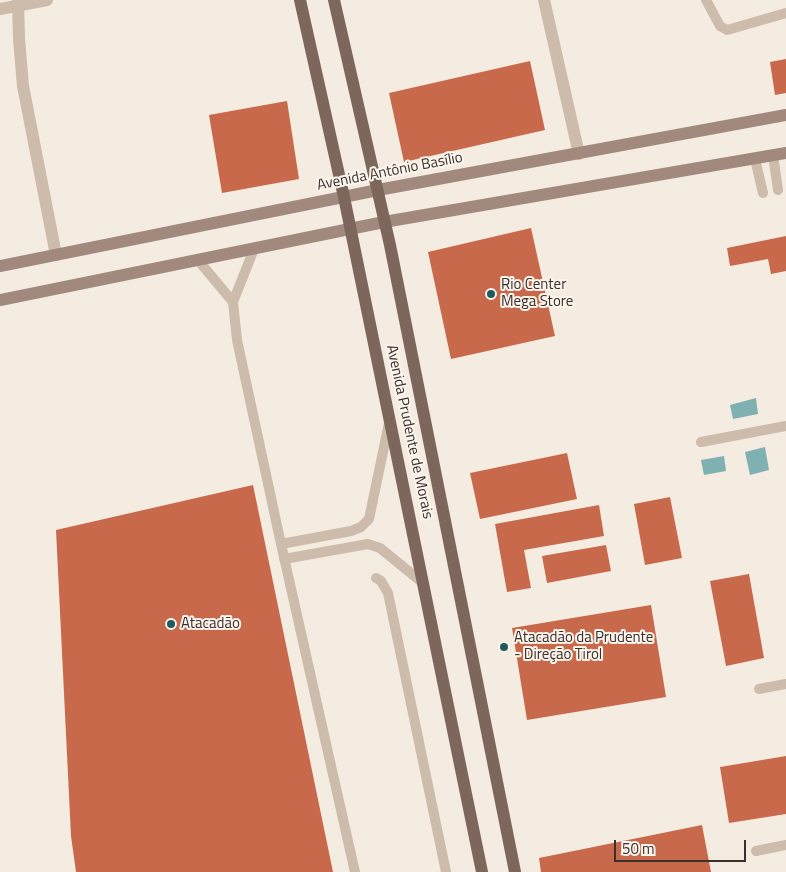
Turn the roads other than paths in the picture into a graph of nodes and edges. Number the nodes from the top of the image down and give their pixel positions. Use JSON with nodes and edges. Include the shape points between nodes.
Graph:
{"nodes":[{"id":1,"x":47,"y":0,"type":"edge"},
{"id":2,"x":300,"y":0,"type":"edge"},
{"id":3,"x":334,"y":0,"type":"edge"},
{"id":4,"x":544,"y":0,"type":"edge"},
{"id":5,"x":706,"y":0,"type":"edge"},
{"id":6,"x":18,"y":3,"type":"edge"},
{"id":7,"x":0,"y":9,"type":"edge"},
{"id":8,"x":786,"y":14,"type":"edge"},
{"id":9,"x":786,"y":115,"type":"edge"},
{"id":10,"x":786,"y":153,"type":"edge"},
{"id":11,"x":579,"y":154,"type":"junction"},
{"id":12,"x":773,"y":156,"type":"junction"},
{"id":13,"x":755,"y":159,"type":"junction"},
{"id":14,"x":378,"y":190,"type":"junction"},
{"id":15,"x":778,"y":190,"type":"dead end"},
{"id":16,"x":763,"y":193,"type":"dead end"},
{"id":17,"x":344,"y":197,"type":"junction"},
{"id":18,"x":384,"y":222,"type":"junction"},
{"id":19,"x":351,"y":229,"type":"junction"},
{"id":20,"x":254,"y":248,"type":"junction"},
{"id":21,"x":56,"y":255,"type":"junction"},
{"id":22,"x":198,"y":260,"type":"junction"},
{"id":23,"x":0,"y":266,"type":"edge"},
{"id":24,"x":0,"y":300,"type":"edge"},
{"id":25,"x":233,"y":302,"type":"junction"},
{"id":26,"x":390,"y":420,"type":"junction"},
{"id":27,"x":786,"y":426,"type":"edge"},
{"id":28,"x":701,"y":442,"type":"dead end"},
{"id":29,"x":281,"y":544,"type":"junction"},
{"id":30,"x":284,"y":559,"type":"junction"},
{"id":31,"x":376,"y":578,"type":"dead end"},
{"id":32,"x":423,"y":583,"type":"junction"},
{"id":33,"x":786,"y":684,"type":"edge"},
{"id":34,"x":759,"y":688,"type":"dead end"},
{"id":35,"x":786,"y":845,"type":"edge"},
{"id":36,"x":756,"y":851,"type":"dead end"},
{"id":37,"x":355,"y":872,"type":"edge"},
{"id":38,"x":446,"y":872,"type":"edge"},
{"id":39,"x":482,"y":872,"type":"edge"},
{"id":40,"x":516,"y":872,"type":"edge"}],
"edges":[{"from":1,"to":6,"type":"street"},
{"from":2,"to":17,"type":"main road","name":"Avenida Prudente de Morais"},
{"from":3,"to":14,"type":"main road","name":"Avenida Prudente de Morais"},
{"from":4,"to":11,"type":"street"},
{"from":5,"to":8,"type":"lane","via":[[720,26],[727,30]]},
{"from":6,"to":7,"type":"street"},
{"from":6,"to":21,"type":"street","via":[[23,86]]},
{"from":9,"to":11,"type":"main road","name":"Avenida Antônio Basílio"},
{"from":10,"to":12,"type":"main road"},
{"from":11,"to":14,"type":"main road","name":"Avenida Antônio Basílio"},
{"from":12,"to":13,"type":"main road"},
{"from":12,"to":15,"type":"lane"},
{"from":13,"to":16,"type":"lane"},
{"from":13,"to":18,"type":"main road"},
{"from":14,"to":17,"type":"main road","name":"Avenida Antônio Basílio"},
{"from":14,"to":18,"type":"main road","name":"Avenida Prudente de Morais"},
{"from":17,"to":19,"type":"main road","name":"Avenida Prudente de Morais"},
{"from":17,"to":21,"type":"main road","name":"Avenida Antônio Basílio"},
{"from":18,"to":19,"type":"main road"},
{"from":18,"to":40,"type":"main road","name":"Avenida Prudente de Morais"},
{"from":19,"to":20,"type":"main road"},
{"from":19,"to":26,"type":"main road","name":"Avenida Prudente de Morais"},
{"from":20,"to":22,"type":"main road"},
{"from":20,"to":25,"type":"lane"},
{"from":21,"to":23,"type":"main road","name":"Avenida Antônio Basílio"},
{"from":22,"to":24,"type":"main road"},
{"from":22,"to":25,"type":"lane"},
{"from":25,"to":29,"type":"lane","via":[[237,340]]},
{"from":26,"to":29,"type":"lane","via":[[369,519],[351,531]]},
{"from":26,"to":32,"type":"main road","name":"Avenida Prudente de Morais"},
{"from":27,"to":28,"type":"lane"},
{"from":29,"to":30,"type":"lane"},
{"from":30,"to":32,"type":"lane","via":[[368,544],[380,548]]},
{"from":30,"to":37,"type":"lane"},
{"from":31,"to":38,"type":"lane","via":[[388,593]]},
{"from":32,"to":39,"type":"main road","name":"Avenida Prudente de Morais"},
{"from":33,"to":34,"type":"lane"},
{"from":35,"to":36,"type":"lane"}]}
